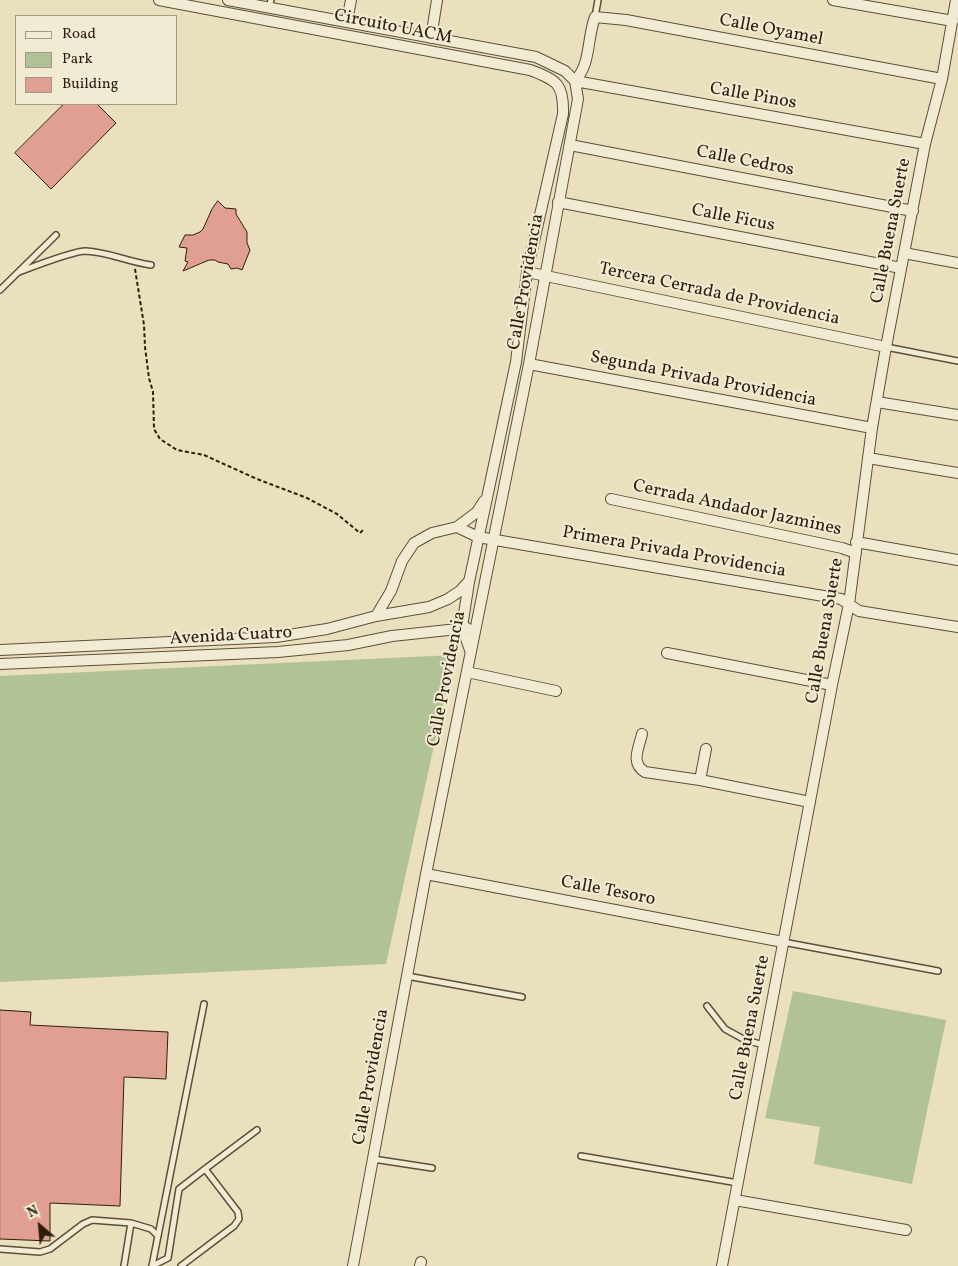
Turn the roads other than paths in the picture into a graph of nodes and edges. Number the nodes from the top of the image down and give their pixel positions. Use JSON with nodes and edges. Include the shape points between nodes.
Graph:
{"nodes":[{"id":1,"x":159,"y":0,"type":"edge"},
{"id":2,"x":228,"y":0,"type":"edge"},
{"id":3,"x":352,"y":0,"type":"edge"},
{"id":4,"x":437,"y":0,"type":"edge"},
{"id":5,"x":598,"y":0,"type":"edge"},
{"id":6,"x":833,"y":0,"type":"edge"},
{"id":7,"x":956,"y":0,"type":"edge"},
{"id":8,"x":270,"y":4,"type":"edge"},
{"id":9,"x":595,"y":17,"type":"junction"},
{"id":10,"x":347,"y":21,"type":"junction"},
{"id":11,"x":952,"y":21,"type":"junction"},
{"id":12,"x":431,"y":38,"type":"junction"},
{"id":13,"x":942,"y":79,"type":"junction"},
{"id":14,"x":575,"y":81,"type":"junction"},
{"id":15,"x":563,"y":114,"type":"joint"},
{"id":16,"x":925,"y":144,"type":"junction"},
{"id":17,"x":570,"y":145,"type":"junction"},
{"id":18,"x":558,"y":202,"type":"junction"},
{"id":19,"x":913,"y":211,"type":"junction"},
{"id":20,"x":56,"y":235,"type":"dead end"},
{"id":21,"x":904,"y":253,"type":"junction"},
{"id":22,"x":958,"y":263,"type":"edge"},
{"id":23,"x":151,"y":265,"type":"dead end"},
{"id":24,"x":901,"y":268,"type":"junction"},
{"id":25,"x":19,"y":272,"type":"junction"},
{"id":26,"x":527,"y":272,"type":"junction"},
{"id":27,"x":545,"y":276,"type":"junction"},
{"id":28,"x":0,"y":290,"type":"edge"},
{"id":29,"x":886,"y":347,"type":"junction"},
{"id":30,"x":958,"y":361,"type":"edge"},
{"id":31,"x":529,"y":364,"type":"junction"},
{"id":32,"x":877,"y":402,"type":"junction"},
{"id":33,"x":958,"y":414,"type":"edge"},
{"id":34,"x":872,"y":428,"type":"junction"},
{"id":35,"x":868,"y":458,"type":"junction"},
{"id":36,"x":958,"y":473,"type":"edge"},
{"id":37,"x":489,"y":491,"type":"junction"},
{"id":38,"x":611,"y":499,"type":"dead end"},
{"id":39,"x":457,"y":528,"type":"junction"},
{"id":40,"x":478,"y":537,"type":"junction"},
{"id":41,"x":492,"y":538,"type":"junction"},
{"id":42,"x":856,"y":548,"type":"junction"},
{"id":43,"x":958,"y":560,"type":"edge"},
{"id":44,"x":469,"y":582,"type":"junction"},
{"id":45,"x":849,"y":604,"type":"junction"},
{"id":46,"x":376,"y":616,"type":"junction"},
{"id":47,"x":462,"y":627,"type":"junction"},
{"id":48,"x":958,"y":627,"type":"edge"},
{"id":49,"x":475,"y":628,"type":"junction"},
{"id":50,"x":39,"y":649,"type":"junction"},
{"id":51,"x":0,"y":650,"type":"edge"},
{"id":52,"x":470,"y":650,"type":"junction"},
{"id":53,"x":668,"y":653,"type":"dead end"},
{"id":54,"x":40,"y":662,"type":"junction"},
{"id":55,"x":0,"y":664,"type":"edge"},
{"id":56,"x":466,"y":672,"type":"junction"},
{"id":57,"x":832,"y":685,"type":"junction"},
{"id":58,"x":556,"y":691,"type":"dead end"},
{"id":59,"x":642,"y":734,"type":"dead end"},
{"id":60,"x":706,"y":749,"type":"dead end"},
{"id":61,"x":700,"y":780,"type":"junction"},
{"id":62,"x":810,"y":802,"type":"junction"},
{"id":63,"x":426,"y":874,"type":"junction"},
{"id":64,"x":783,"y":942,"type":"junction"},
{"id":65,"x":938,"y":971,"type":"dead end"},
{"id":66,"x":407,"y":976,"type":"junction"},
{"id":67,"x":522,"y":997,"type":"dead end"},
{"id":68,"x":204,"y":1004,"type":"dead end"},
{"id":69,"x":707,"y":1006,"type":"dead end"},
{"id":70,"x":764,"y":1045,"type":"junction"},
{"id":71,"x":257,"y":1130,"type":"dead end"},
{"id":72,"x":581,"y":1156,"type":"dead end"},
{"id":73,"x":373,"y":1159,"type":"junction"},
{"id":74,"x":432,"y":1168,"type":"dead end"},
{"id":75,"x":205,"y":1169,"type":"junction"},
{"id":76,"x":738,"y":1183,"type":"junction"},
{"id":77,"x":734,"y":1200,"type":"junction"},
{"id":78,"x":132,"y":1222,"type":"junction"},
{"id":79,"x":906,"y":1230,"type":"dead end"},
{"id":80,"x":158,"y":1236,"type":"junction"},
{"id":81,"x":0,"y":1249,"type":"edge"},
{"id":82,"x":124,"y":1266,"type":"edge"},
{"id":83,"x":152,"y":1266,"type":"edge"},
{"id":84,"x":181,"y":1266,"type":"edge"},
{"id":85,"x":353,"y":1266,"type":"edge"},
{"id":86,"x":722,"y":1266,"type":"edge"}],
"edges":[{"from":1,"to":15,"type":"street","name":"Circuito UACM","via":[[530,70],[550,77],[559,86]]},
{"from":2,"to":8,"type":"street"},
{"from":3,"to":10,"type":"street"},
{"from":4,"to":12,"type":"street"},
{"from":5,"to":9,"type":"lane"},
{"from":6,"to":11,"type":"street"},
{"from":7,"to":11,"type":"street","name":"Calle Buena Suerte"},
{"from":8,"to":10,"type":"street"},
{"from":9,"to":13,"type":"street","name":"Calle Oyamel"},
{"from":9,"to":14,"type":"street","via":[[584,66]]},
{"from":10,"to":12,"type":"street"},
{"from":11,"to":13,"type":"street","name":"Calle Buena Suerte"},
{"from":12,"to":14,"type":"street","via":[[536,57],[565,71]]},
{"from":13,"to":16,"type":"street","name":"Calle Buena Suerte"},
{"from":14,"to":16,"type":"street","name":"Calle Pinos"},
{"from":14,"to":17,"type":"street","name":"Calle Providencia","via":[[578,99]]},
{"from":15,"to":26,"type":"street","name":"Calle Providencia"},
{"from":16,"to":19,"type":"street","name":"Calle Buena Suerte"},
{"from":17,"to":18,"type":"street","name":"Calle Providencia"},
{"from":17,"to":19,"type":"street","name":"Calle Cedros"},
{"from":18,"to":24,"type":"street","name":"Calle Ficus"},
{"from":18,"to":27,"type":"street","name":"Calle Providencia"},
{"from":19,"to":21,"type":"street","name":"Calle Buena Suerte"},
{"from":20,"to":25,"type":"lane"},
{"from":21,"to":22,"type":"street"},
{"from":21,"to":24,"type":"street","name":"Calle Buena Suerte"},
{"from":23,"to":25,"type":"lane","via":[[85,251]]},
{"from":24,"to":29,"type":"street","name":"Calle Buena Suerte"},
{"from":25,"to":28,"type":"lane"},
{"from":26,"to":27,"type":"street","name":"Tercera Cerrada de Providencia"},
{"from":26,"to":37,"type":"street","name":"Calle Providencia","via":[[516,362]]},
{"from":27,"to":29,"type":"street","name":"Tercera Cerrada de Providencia"},
{"from":27,"to":31,"type":"street","name":"Calle Providencia"},
{"from":29,"to":30,"type":"lane"},
{"from":29,"to":32,"type":"street","name":"Calle Buena Suerte"},
{"from":31,"to":34,"type":"street","name":"Segunda Privada Providencia"},
{"from":31,"to":41,"type":"street","name":"Calle Providencia"},
{"from":32,"to":33,"type":"street"},
{"from":32,"to":34,"type":"street","name":"Calle Buena Suerte"},
{"from":34,"to":35,"type":"street","name":"Calle Buena Suerte"},
{"from":35,"to":36,"type":"street"},
{"from":35,"to":42,"type":"street","name":"Calle Buena Suerte"},
{"from":37,"to":39,"type":"street","via":[[477,512]]},
{"from":37,"to":40,"type":"street","name":"Calle Providencia"},
{"from":38,"to":42,"type":"street","name":"Cerrada Andador Jazmines","via":[[833,546]]},
{"from":39,"to":40,"type":"street","name":"Primera Privada Providencia"},
{"from":39,"to":46,"type":"street","via":[[432,533],[414,542]]},
{"from":40,"to":41,"type":"street","name":"Primera Privada Providencia"},
{"from":40,"to":44,"type":"street","name":"Calle Providencia"},
{"from":41,"to":45,"type":"street","name":"Primera Privada Providencia","via":[[841,599]]},
{"from":41,"to":49,"type":"street","name":"Calle Providencia"},
{"from":42,"to":43,"type":"street","name":"Cerrada Andador Jazmines"},
{"from":42,"to":45,"type":"street","name":"Calle Buena Suerte"},
{"from":44,"to":46,"type":"street","name":"Avenida Cuatro","via":[[448,599],[429,607]]},
{"from":44,"to":47,"type":"street","name":"Calle Providencia"},
{"from":45,"to":48,"type":"street","name":"Primera Privada Providencia","via":[[859,610]]},
{"from":45,"to":57,"type":"street","name":"Calle Buena Suerte"},
{"from":46,"to":50,"type":"street","name":"Avenida Cuatro","via":[[327,629],[276,637]]},
{"from":47,"to":49,"type":"street","name":"Avenida Cuatro"},
{"from":47,"to":52,"type":"street"},
{"from":47,"to":54,"type":"street","name":"Avenida Cuatro","via":[[278,652]]},
{"from":49,"to":52,"type":"street","name":"Calle Providencia"},
{"from":50,"to":51,"type":"street","name":"Avenida Cuatro"},
{"from":50,"to":54,"type":"street"},
{"from":52,"to":56,"type":"street","name":"Calle Providencia"},
{"from":53,"to":57,"type":"street"},
{"from":54,"to":55,"type":"street","name":"Avenida Cuatro"},
{"from":56,"to":58,"type":"street"},
{"from":56,"to":63,"type":"street","name":"Calle Providencia"},
{"from":57,"to":62,"type":"street","name":"Calle Buena Suerte"},
{"from":59,"to":61,"type":"street","via":[[636,762],[638,768],[645,772]]},
{"from":60,"to":61,"type":"street"},
{"from":61,"to":62,"type":"street"},
{"from":62,"to":64,"type":"street","name":"Calle Buena Suerte"},
{"from":63,"to":64,"type":"street","name":"Calle Tesoro"},
{"from":63,"to":66,"type":"street","name":"Calle Providencia"},
{"from":64,"to":65,"type":"lane"},
{"from":64,"to":70,"type":"street","name":"Calle Buena Suerte"},
{"from":66,"to":67,"type":"lane"},
{"from":66,"to":73,"type":"street","name":"Calle Providencia"},
{"from":68,"to":80,"type":"lane"},
{"from":69,"to":70,"type":"lane","via":[[725,1029]]},
{"from":70,"to":76,"type":"street","name":"Calle Buena Suerte"},
{"from":71,"to":75,"type":"lane"},
{"from":72,"to":76,"type":"lane"},
{"from":73,"to":74,"type":"lane"},
{"from":73,"to":85,"type":"street","name":"Calle Providencia"},
{"from":75,"to":83,"type":"lane","via":[[179,1189],[168,1258]]},
{"from":75,"to":84,"type":"lane","via":[[238,1212],[239,1218],[234,1226]]},
{"from":76,"to":77,"type":"street","name":"Calle Buena Suerte"},
{"from":77,"to":79,"type":"street"},
{"from":77,"to":86,"type":"street","name":"Calle Buena Suerte"},
{"from":78,"to":80,"type":"lane"},
{"from":78,"to":81,"type":"lane","via":[[92,1220],[50,1249],[40,1252]]},
{"from":78,"to":82,"type":"lane"},
{"from":80,"to":83,"type":"lane"}]}
